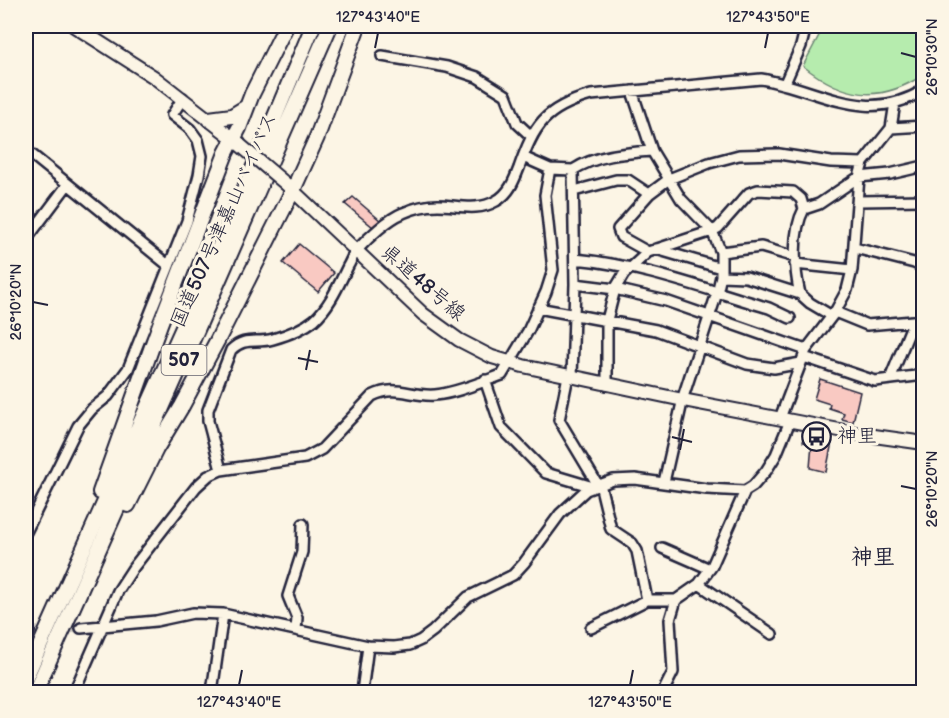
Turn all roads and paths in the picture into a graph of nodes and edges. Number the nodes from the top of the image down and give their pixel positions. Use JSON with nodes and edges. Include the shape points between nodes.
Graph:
{"nodes":[{"id":1,"x":74,"y":26,"type":"edge"},
{"id":2,"x":286,"y":26,"type":"edge"},
{"id":3,"x":313,"y":26,"type":"edge"},
{"id":4,"x":330,"y":26,"type":"edge"},
{"id":5,"x":358,"y":26,"type":"edge"},
{"id":6,"x":806,"y":26,"type":"edge"},
{"id":7,"x":382,"y":56,"type":"dead end"},
{"id":8,"x":785,"y":83,"type":"junction"},
{"id":9,"x":924,"y":90,"type":"edge"},
{"id":10,"x":632,"y":91,"type":"junction"},
{"id":11,"x":183,"y":98,"type":"junction"},
{"id":12,"x":895,"y":103,"type":"junction"},
{"id":13,"x":245,"y":108,"type":"junction"},
{"id":14,"x":209,"y":119,"type":"junction"},
{"id":15,"x":924,"y":126,"type":"edge"},
{"id":16,"x":891,"y":128,"type":"junction"},
{"id":17,"x":531,"y":136,"type":"junction"},
{"id":18,"x":237,"y":142,"type":"junction"},
{"id":19,"x":26,"y":150,"type":"edge"},
{"id":20,"x":652,"y":152,"type":"junction"},
{"id":21,"x":523,"y":157,"type":"junction"},
{"id":22,"x":863,"y":163,"type":"junction"},
{"id":23,"x":924,"y":166,"type":"edge"},
{"id":24,"x":550,"y":169,"type":"junction"},
{"id":25,"x":573,"y":170,"type":"junction"},
{"id":26,"x":859,"y":177,"type":"junction"},
{"id":27,"x":669,"y":179,"type":"junction"},
{"id":28,"x":68,"y":184,"type":"junction"},
{"id":29,"x":290,"y":187,"type":"junction"},
{"id":30,"x":574,"y":191,"type":"junction"},
{"id":31,"x":649,"y":194,"type":"junction"},
{"id":32,"x":924,"y":200,"type":"edge"},
{"id":33,"x":858,"y":201,"type":"junction"},
{"id":34,"x":804,"y":209,"type":"junction"},
{"id":35,"x":712,"y":231,"type":"junction"},
{"id":36,"x":26,"y":240,"type":"edge"},
{"id":37,"x":855,"y":248,"type":"junction"},
{"id":38,"x":357,"y":250,"type":"junction"},
{"id":39,"x":652,"y":251,"type":"junction"},
{"id":40,"x":721,"y":252,"type":"junction"},
{"id":41,"x":575,"y":259,"type":"junction"},
{"id":42,"x":795,"y":260,"type":"junction"},
{"id":43,"x":168,"y":265,"type":"junction"},
{"id":44,"x":631,"y":267,"type":"junction"},
{"id":45,"x":924,"y":267,"type":"edge"},
{"id":46,"x":852,"y":270,"type":"junction"},
{"id":47,"x":721,"y":272,"type":"junction"},
{"id":48,"x":575,"y":284,"type":"junction"},
{"id":49,"x":615,"y":289,"type":"junction"},
{"id":50,"x":717,"y":293,"type":"junction"},
{"id":51,"x":800,"y":294,"type":"junction"},
{"id":52,"x":924,"y":300,"type":"edge"},
{"id":53,"x":538,"y":308,"type":"junction"},
{"id":54,"x":574,"y":314,"type":"junction"},
{"id":55,"x":834,"y":314,"type":"junction"},
{"id":56,"x":710,"y":316,"type":"junction"},
{"id":57,"x":790,"y":318,"type":"dead end"},
{"id":58,"x":607,"y":320,"type":"junction"},
{"id":59,"x":920,"y":320,"type":"edge"},
{"id":60,"x":698,"y":347,"type":"junction"},
{"id":61,"x":804,"y":356,"type":"junction"},
{"id":62,"x":510,"y":363,"type":"junction"},
{"id":63,"x":924,"y":375,"type":"edge"},
{"id":64,"x":570,"y":377,"type":"junction"},
{"id":65,"x":890,"y":379,"type":"junction"},
{"id":66,"x":485,"y":380,"type":"junction"},
{"id":67,"x":607,"y":385,"type":"junction"},
{"id":68,"x":683,"y":400,"type":"junction"},
{"id":69,"x":785,"y":420,"type":"junction"},
{"id":70,"x":924,"y":442,"type":"edge"},
{"id":71,"x":221,"y":470,"type":"junction"},
{"id":72,"x":664,"y":482,"type":"junction"},
{"id":73,"x":597,"y":485,"type":"junction"},
{"id":74,"x":745,"y":491,"type":"junction"},
{"id":75,"x":303,"y":524,"type":"dead end"},
{"id":76,"x":26,"y":529,"type":"edge"},
{"id":77,"x":662,"y":548,"type":"dead end"},
{"id":78,"x":710,"y":569,"type":"junction"},
{"id":79,"x":699,"y":584,"type":"junction"},
{"id":80,"x":647,"y":600,"type":"junction"},
{"id":81,"x":676,"y":600,"type":"junction"},
{"id":82,"x":63,"y":612,"type":"junction"},
{"id":83,"x":223,"y":614,"type":"junction"},
{"id":84,"x":104,"y":627,"type":"junction"},
{"id":85,"x":81,"y":628,"type":"tunnel mouth"},
{"id":86,"x":591,"y":628,"type":"dead end"},
{"id":87,"x":296,"y":630,"type":"junction"},
{"id":88,"x":772,"y":634,"type":"dead end"},
{"id":89,"x":368,"y":646,"type":"junction"},
{"id":90,"x":26,"y":677,"type":"edge"},
{"id":91,"x":35,"y":693,"type":"edge"},
{"id":92,"x":74,"y":693,"type":"edge"},
{"id":93,"x":212,"y":693,"type":"edge"},
{"id":94,"x":362,"y":693,"type":"edge"},
{"id":95,"x":663,"y":693,"type":"edge"}],
"edges":[{"from":1,"to":11,"type":"main road","name":"県道48号線","via":[[122,54]]},
{"from":2,"to":13,"type":"highway"},
{"from":3,"to":82,"type":"highway","name":"国道507号津嘉山バイパス","number":"507"},
{"from":4,"to":82,"type":"highway","name":"国道507号津嘉山バイパス","number":"507","via":[[199,326]]},
{"from":5,"to":29,"type":"highway","via":[[317,137]]},
{"from":6,"to":8,"type":"street"},
{"from":7,"to":17,"type":"street","via":[[447,67],[477,77],[506,95],[517,123]]},
{"from":8,"to":10,"type":"street","via":[[761,79]]},
{"from":8,"to":12,"type":"street","via":[[852,104],[873,107]]},
{"from":9,"to":12,"type":"street"},
{"from":10,"to":17,"type":"street","via":[[573,100],[541,121]]},
{"from":10,"to":20,"type":"street"},
{"from":11,"to":14,"type":"main road","name":"県道48号線"},
{"from":11,"to":43,"type":"street","via":[[172,115],[190,129],[202,156],[187,221]]},
{"from":12,"to":16,"type":"street"},
{"from":13,"to":14,"type":"highway","via":[[232,116]]},
{"from":13,"to":18,"type":"highway"},
{"from":14,"to":18,"type":"main road","name":"県道48号線"},
{"from":15,"to":16,"type":"street"},
{"from":16,"to":22,"type":"street"},
{"from":17,"to":21,"type":"street"},
{"from":18,"to":29,"type":"main road","name":"県道48号線","bridge":true},
{"from":18,"to":82,"type":"highway","via":[[226,153],[160,324]]},
{"from":19,"to":28,"type":"street"},
{"from":20,"to":25,"type":"street","via":[[618,154],[584,162]]},
{"from":20,"to":27,"type":"street"},
{"from":21,"to":24,"type":"street"},
{"from":21,"to":38,"type":"street","via":[[509,190],[498,200],[476,207],[439,205],[413,209],[388,222]]},
{"from":22,"to":26,"type":"street"},
{"from":22,"to":27,"type":"street","via":[[779,154],[739,155]]},
{"from":23,"to":26,"type":"street"},
{"from":24,"to":25,"type":"street"},
{"from":24,"to":53,"type":"street","via":[[545,195],[553,270]]},
{"from":25,"to":30,"type":"street"},
{"from":26,"to":33,"type":"street"},
{"from":26,"to":34,"type":"street","via":[[819,204]]},
{"from":27,"to":31,"type":"street"},
{"from":27,"to":35,"type":"street","via":[[681,199]]},
{"from":28,"to":36,"type":"street"},
{"from":28,"to":43,"type":"street"},
{"from":29,"to":38,"type":"main road","name":"県道48号線"},
{"from":29,"to":82,"type":"highway","via":[[217,341]]},
{"from":30,"to":31,"type":"street","via":[[628,180]]},
{"from":30,"to":41,"type":"street"},
{"from":31,"to":39,"type":"street","via":[[618,229],[621,237]]},
{"from":32,"to":33,"type":"street"},
{"from":33,"to":37,"type":"street"},
{"from":34,"to":35,"type":"street","via":[[793,192],[759,190],[749,193]]},
{"from":34,"to":42,"type":"street"},
{"from":35,"to":39,"type":"street"},
{"from":35,"to":40,"type":"street"},
{"from":37,"to":45,"type":"street"},
{"from":37,"to":46,"type":"street"},
{"from":38,"to":62,"type":"main road","name":"県道48号線","via":[[446,332]]},
{"from":38,"to":71,"type":"street","via":[[335,292],[314,320],[273,339],[246,340],[231,350],[208,410]]},
{"from":39,"to":44,"type":"street"},
{"from":39,"to":47,"type":"street"},
{"from":40,"to":42,"type":"street","via":[[761,247]]},
{"from":40,"to":47,"type":"street"},
{"from":41,"to":44,"type":"street"},
{"from":41,"to":48,"type":"street"},
{"from":42,"to":46,"type":"street"},
{"from":42,"to":51,"type":"street"},
{"from":43,"to":76,"type":"street","via":[[128,369],[78,426]]},
{"from":44,"to":49,"type":"street"},
{"from":44,"to":50,"type":"street"},
{"from":46,"to":55,"type":"street"},
{"from":47,"to":50,"type":"street"},
{"from":47,"to":51,"type":"street"},
{"from":48,"to":49,"type":"street"},
{"from":48,"to":54,"type":"street"},
{"from":49,"to":56,"type":"street"},
{"from":49,"to":58,"type":"street"},
{"from":50,"to":56,"type":"street"},
{"from":50,"to":57,"type":"street"},
{"from":51,"to":55,"type":"street"},
{"from":52,"to":59,"type":"street"},
{"from":53,"to":54,"type":"street"},
{"from":53,"to":62,"type":"street"},
{"from":54,"to":58,"type":"street"},
{"from":54,"to":64,"type":"street"},
{"from":55,"to":59,"type":"street","via":[[867,325]]},
{"from":55,"to":61,"type":"street"},
{"from":56,"to":60,"type":"street"},
{"from":56,"to":61,"type":"street"},
{"from":58,"to":60,"type":"street","via":[[656,330]]},
{"from":58,"to":67,"type":"street"},
{"from":59,"to":65,"type":"street","via":[[910,330]]},
{"from":60,"to":61,"type":"street","via":[[774,368]]},
{"from":60,"to":68,"type":"street"},
{"from":61,"to":65,"type":"street","via":[[875,381]]},
{"from":61,"to":69,"type":"street"},
{"from":62,"to":64,"type":"main road","name":"県道48号線"},
{"from":62,"to":66,"type":"street","via":[[502,375]]},
{"from":63,"to":65,"type":"street"},
{"from":64,"to":67,"type":"main road","name":"県道48号線"},
{"from":64,"to":73,"type":"street","via":[[559,420]]},
{"from":66,"to":71,"type":"street","via":[[437,395],[392,389],[380,392],[322,449],[305,458]]},
{"from":66,"to":73,"type":"street","via":[[501,427],[546,473]]},
{"from":67,"to":68,"type":"main road","name":"県道48号線"},
{"from":68,"to":69,"type":"main road","name":"県道48号線"},
{"from":68,"to":72,"type":"street"},
{"from":69,"to":70,"type":"main road","name":"県道48号線"},
{"from":69,"to":74,"type":"street","via":[[776,455]]},
{"from":71,"to":84,"type":"street","via":[[196,487],[133,568],[118,591]]},
{"from":72,"to":73,"type":"street","via":[[635,478]]},
{"from":72,"to":74,"type":"street"},
{"from":73,"to":80,"type":"street","via":[[610,529],[632,543],[637,551]]},
{"from":73,"to":89,"type":"street","via":[[560,514],[513,574],[468,597],[421,640],[394,647]]},
{"from":74,"to":78,"type":"street"},
{"from":75,"to":87,"type":"street","via":[[302,552],[288,596],[297,618]]},
{"from":77,"to":78,"type":"street"},
{"from":78,"to":79,"type":"street"},
{"from":79,"to":81,"type":"street"},
{"from":79,"to":88,"type":"street"},
{"from":80,"to":81,"type":"street"},
{"from":80,"to":86,"type":"street"},
{"from":81,"to":95,"type":"street","via":[[670,620],[673,672]]},
{"from":82,"to":90,"type":"highway","name":"国道507号津嘉山バイパス","number":"507"},
{"from":82,"to":91,"type":"highway","name":"国道507号津嘉山バイパス","number":"507"},
{"from":83,"to":84,"type":"street","via":[[193,613]]},
{"from":83,"to":87,"type":"street"},
{"from":83,"to":93,"type":"street"},
{"from":84,"to":85,"type":"street"},
{"from":84,"to":92,"type":"street"},
{"from":87,"to":89,"type":"street"},
{"from":89,"to":94,"type":"street"}]}
